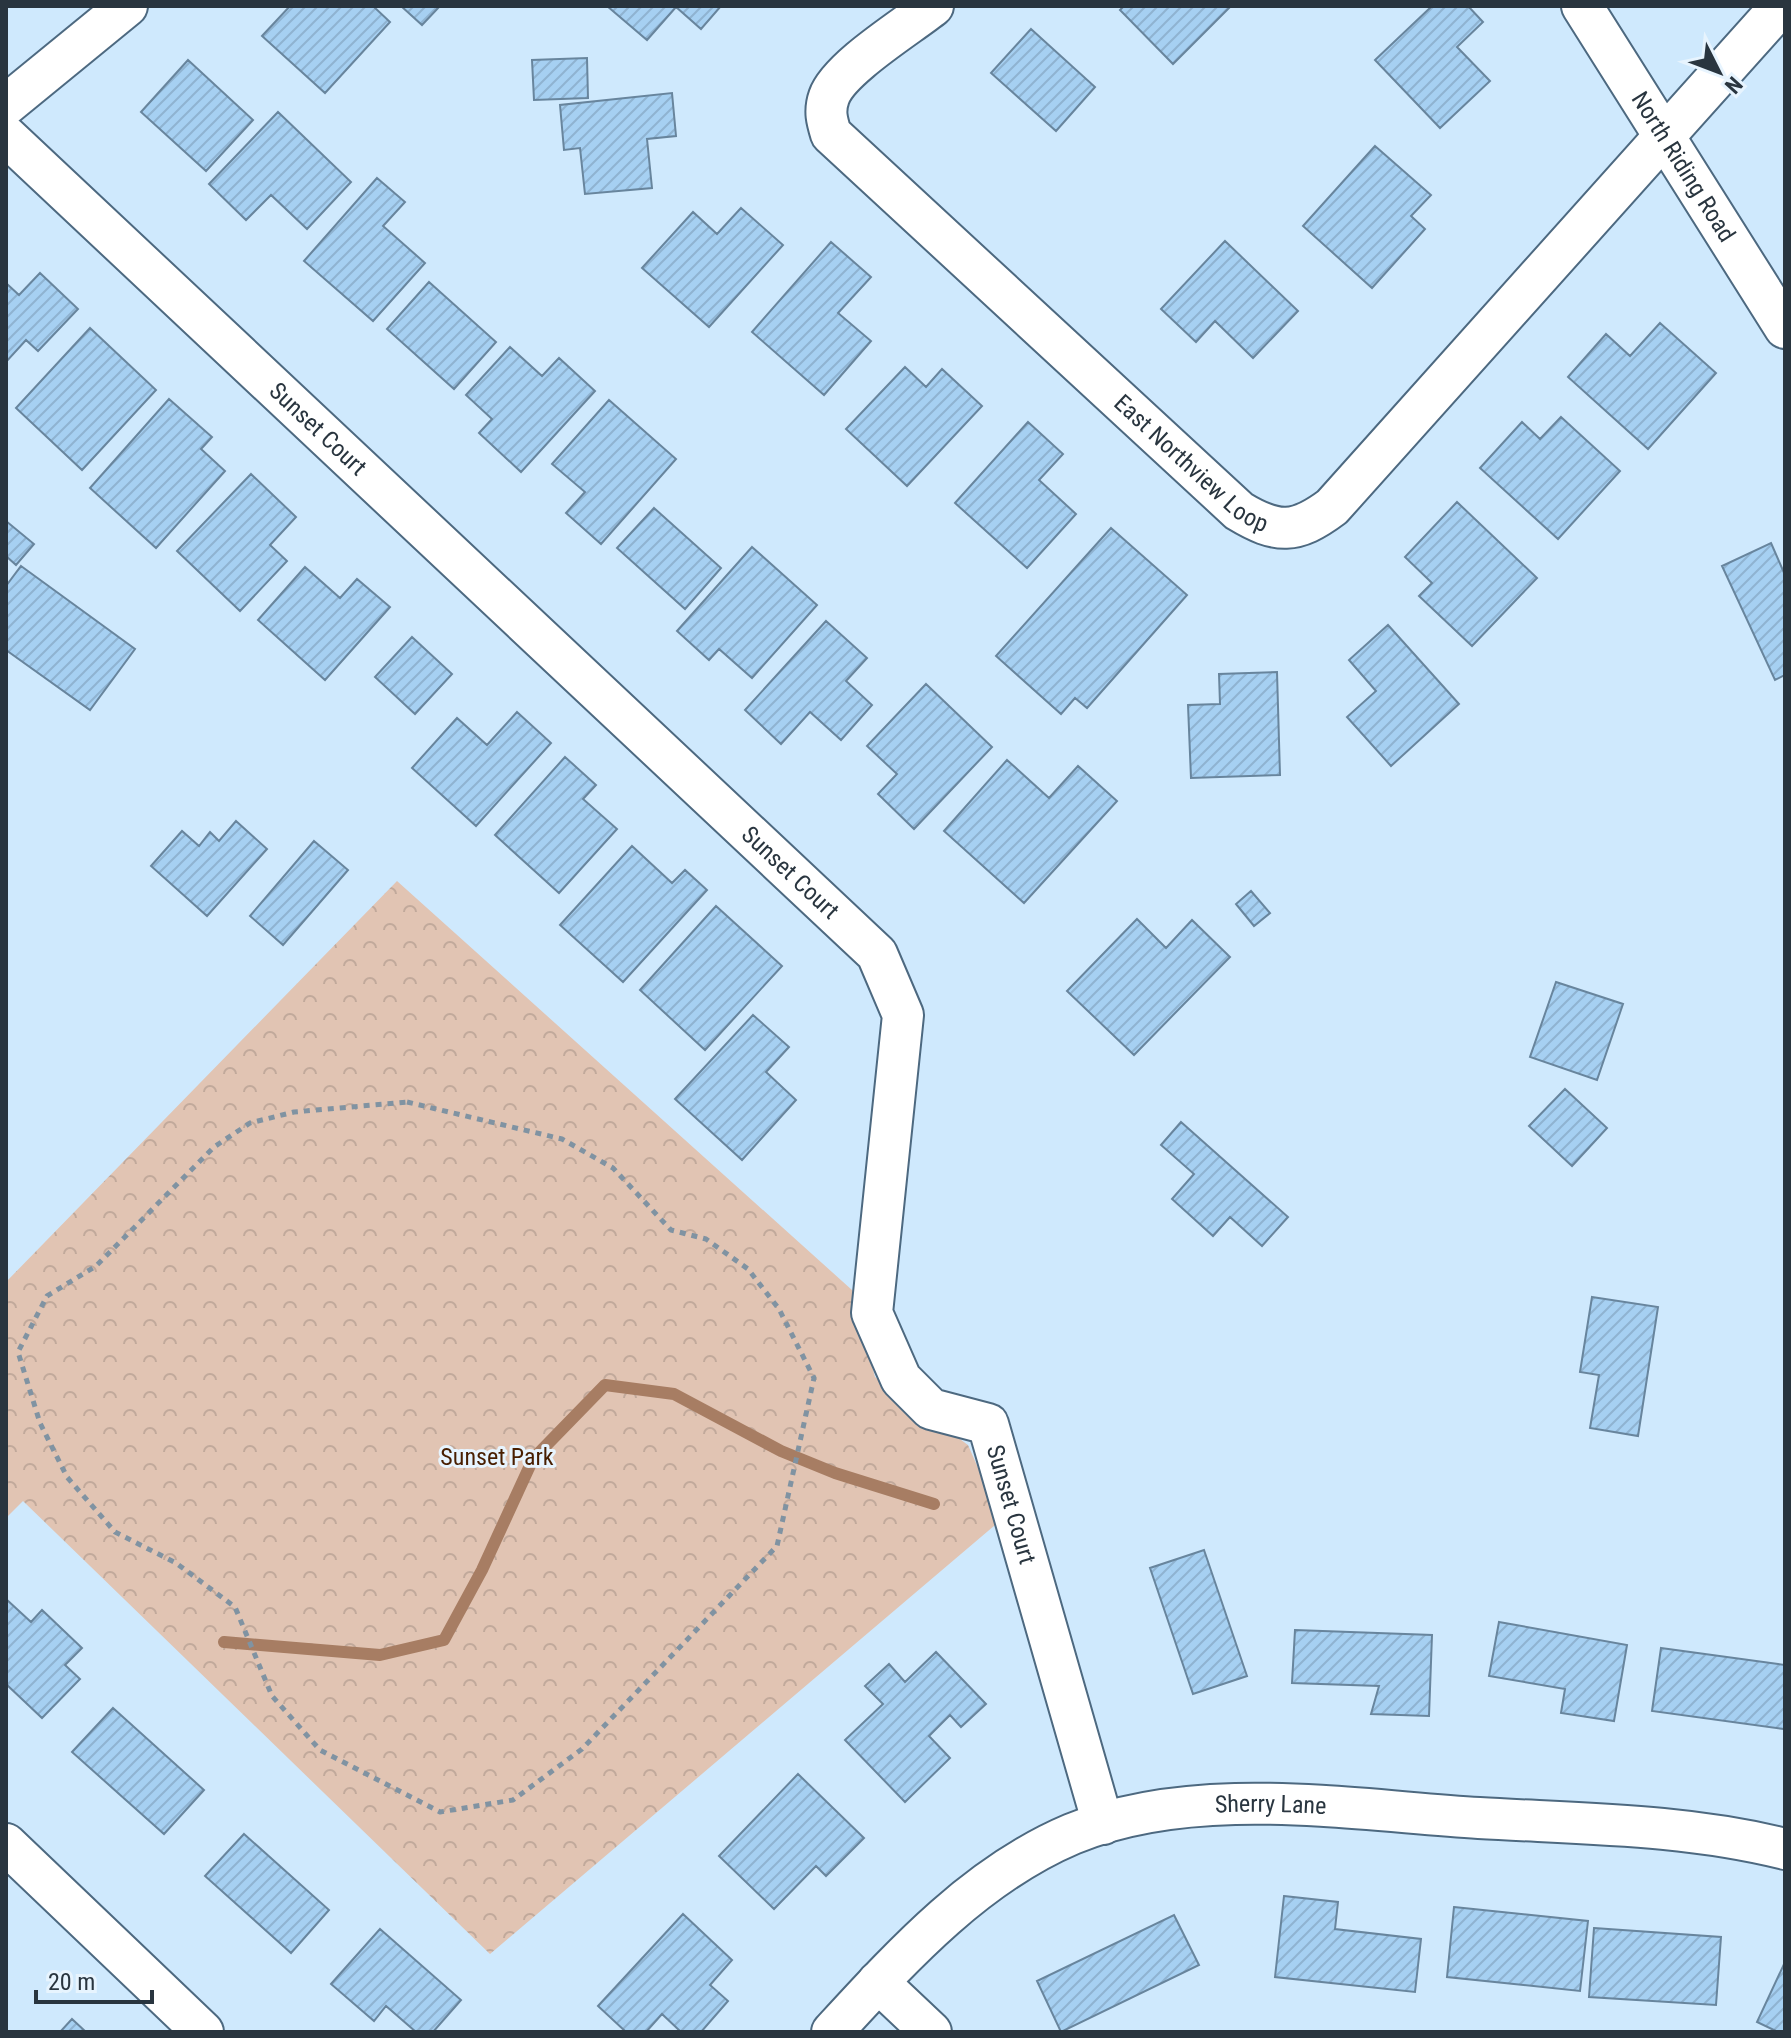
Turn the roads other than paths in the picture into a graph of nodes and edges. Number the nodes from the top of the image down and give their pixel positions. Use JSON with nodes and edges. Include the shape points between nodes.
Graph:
{"nodes":[{"id":1,"x":127,"y":6,"type":"edge"},
{"id":2,"x":933,"y":6,"type":"edge"},
{"id":3,"x":1582,"y":6,"type":"edge"},
{"id":4,"x":1781,"y":6,"type":"edge"},
{"id":5,"x":6,"y":105,"type":"edge"},
{"id":6,"x":1663,"y":135,"type":"junction"},
{"id":7,"x":6,"y":136,"type":"edge"},
{"id":8,"x":1785,"y":328,"type":"edge"},
{"id":9,"x":1103,"y":1824,"type":"junction"},
{"id":10,"x":6,"y":1844,"type":"edge"},
{"id":11,"x":1785,"y":1849,"type":"edge"},
{"id":12,"x":878,"y":1982,"type":"junction"},
{"id":13,"x":203,"y":2032,"type":"edge"},
{"id":14,"x":832,"y":2032,"type":"edge"},
{"id":15,"x":931,"y":2032,"type":"edge"}],
"edges":[{"from":1,"to":5,"type":"street"},
{"from":2,"to":6,"type":"street","name":"East Northview Loop","via":[[842,77],[829,95],[826,116],[831,134],[1239,511],[1262,525],[1287,529],[1311,523],[1332,507]]},
{"from":3,"to":6,"type":"street","name":"North Riding Road"},
{"from":4,"to":6,"type":"street","name":"East Northview Loop"},
{"from":6,"to":8,"type":"street","name":"North Riding Road"},
{"from":7,"to":9,"type":"street","name":"Sunset Court","via":[[877,954],[903,1015],[872,1313],[901,1379],[931,1409],[988,1424]]},
{"from":9,"to":11,"type":"street","name":"Sherry Lane","via":[[1164,1809],[1267,1805],[1695,1831]]},
{"from":9,"to":12,"type":"street","name":"Sherry Lane","via":[[1031,1854],[989,1881]]},
{"from":10,"to":13,"type":"street"},
{"from":12,"to":14,"type":"street","name":"Sherry Lane"},
{"from":12,"to":15,"type":"street"}]}
